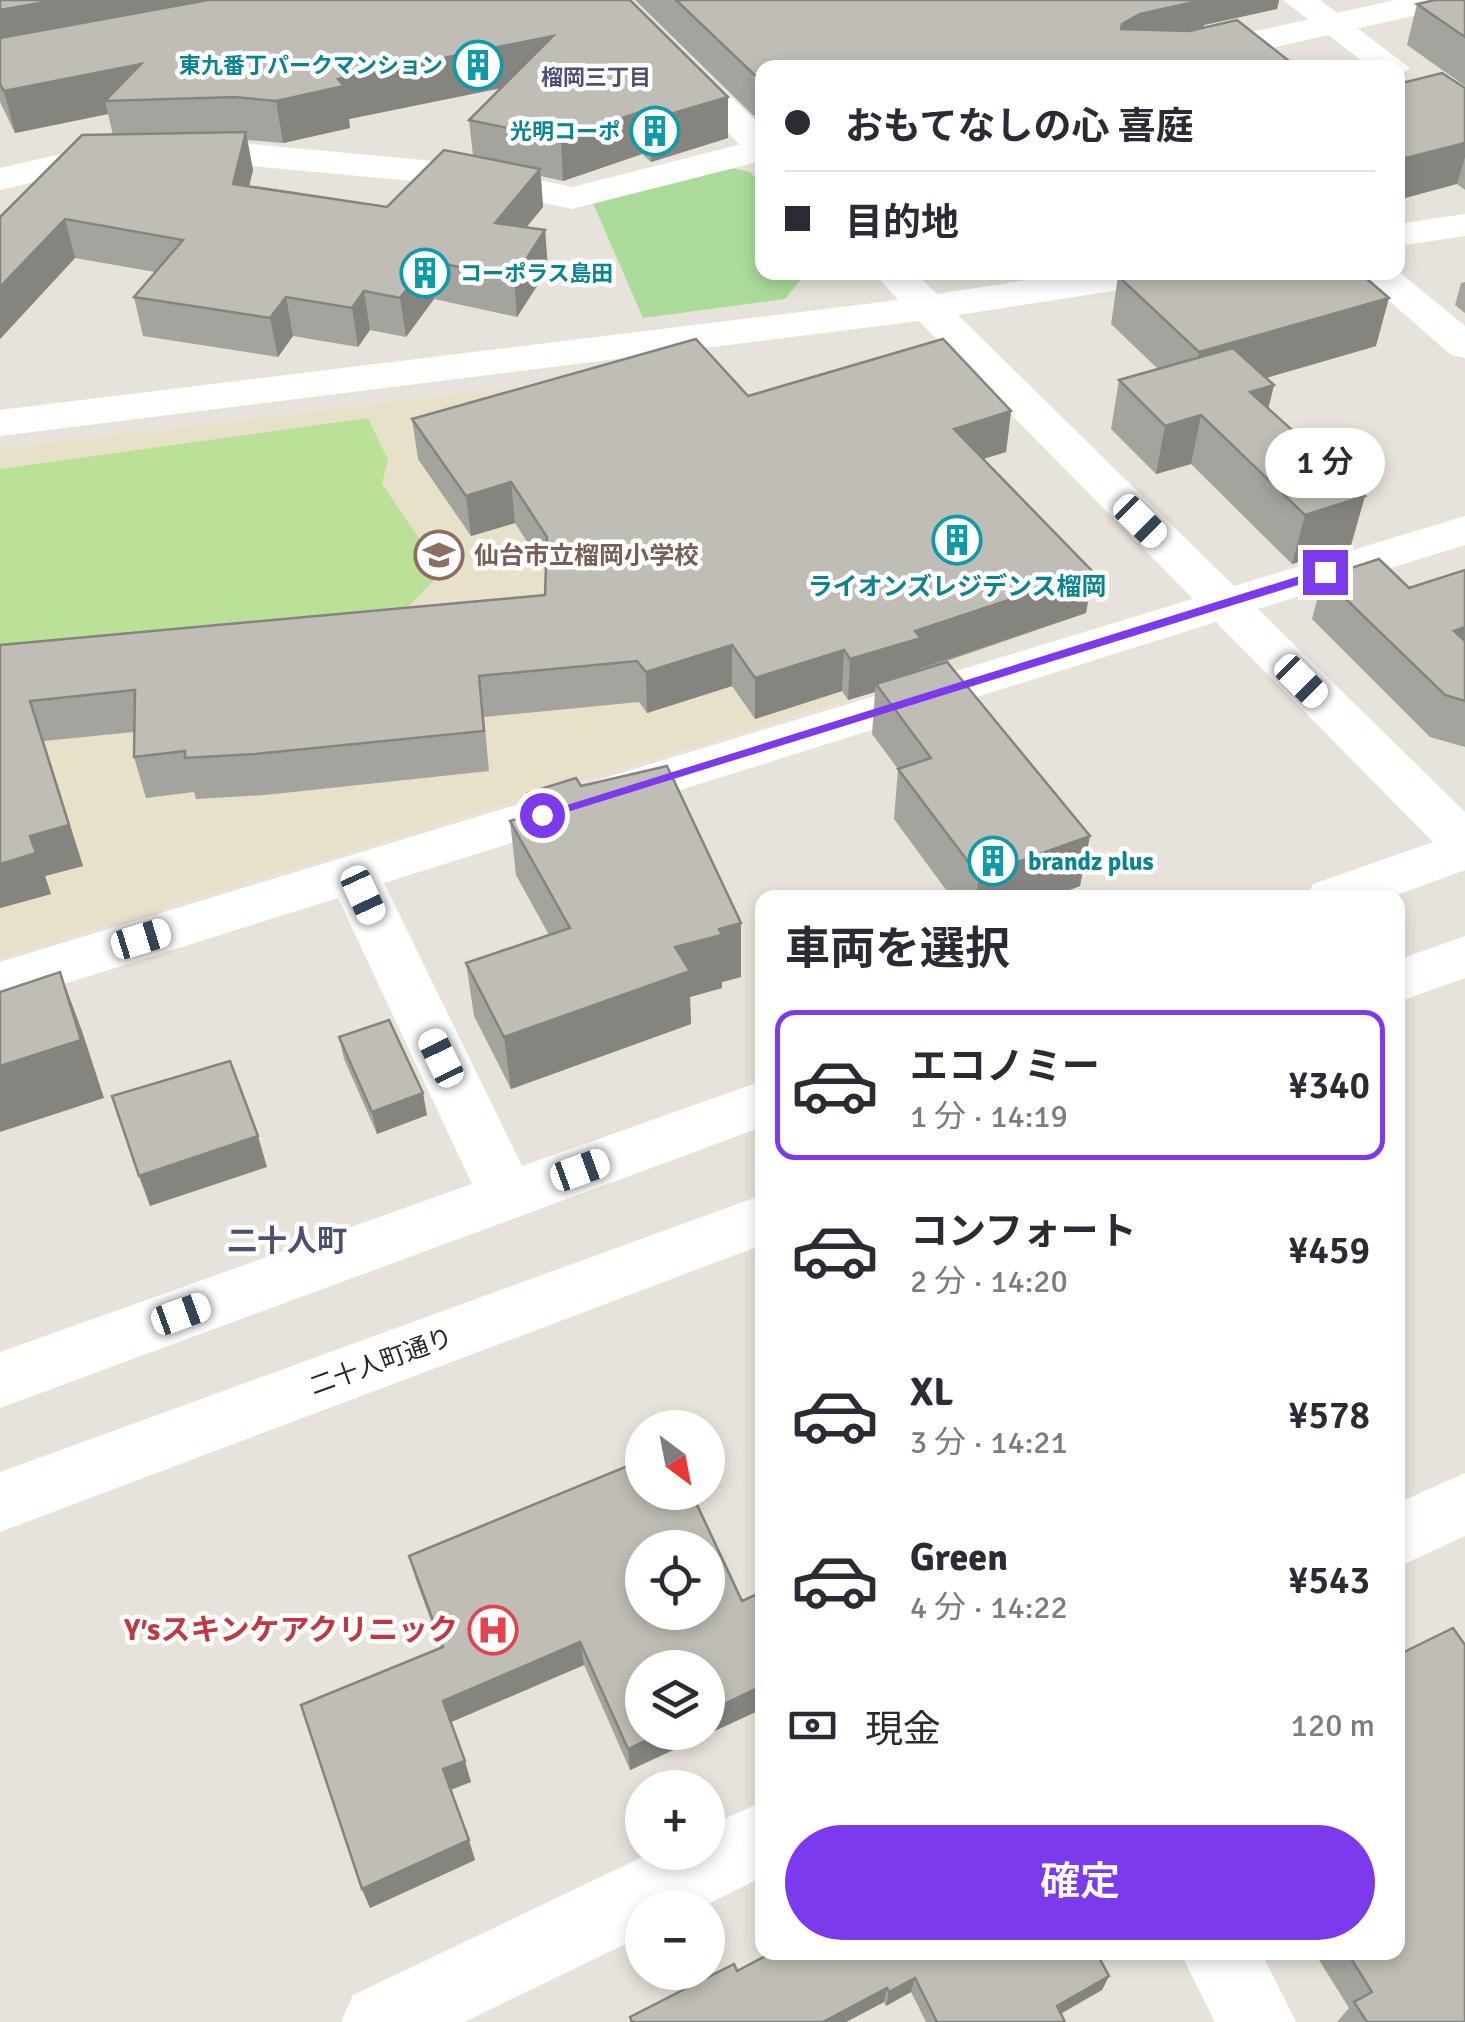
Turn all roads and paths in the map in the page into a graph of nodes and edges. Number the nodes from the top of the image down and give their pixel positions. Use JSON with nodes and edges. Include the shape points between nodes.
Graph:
{"nodes":[{"id":1,"x":1299,"y":0,"type":"edge"},
{"id":2,"x":1439,"y":0,"type":"edge"},
{"id":3,"x":608,"y":1,"type":"edge"},
{"id":4,"x":1332,"y":24,"type":"junction"},
{"id":5,"x":1171,"y":60,"type":"edge"},
{"id":6,"x":1383,"y":60,"type":"edge"},
{"id":7,"x":755,"y":141,"type":"edge"},
{"id":8,"x":755,"y":150,"type":"edge"},
{"id":9,"x":0,"y":179,"type":"edge"},
{"id":10,"x":1465,"y":225,"type":"edge"},
{"id":11,"x":1405,"y":233,"type":"edge"},
{"id":12,"x":900,"y":280,"type":"edge"},
{"id":13,"x":1107,"y":280,"type":"edge"},
{"id":14,"x":1386,"y":280,"type":"edge"},
{"id":15,"x":928,"y":308,"type":"junction"},
{"id":16,"x":1465,"y":346,"type":"edge"},
{"id":17,"x":0,"y":423,"type":"edge"},
{"id":18,"x":1465,"y":530,"type":"edge"},
{"id":19,"x":1224,"y":604,"type":"junction"},
{"id":20,"x":1465,"y":846,"type":"edge"},
{"id":21,"x":353,"y":873,"type":"junction"},
{"id":22,"x":1352,"y":890,"type":"edge"},
{"id":23,"x":1465,"y":956,"type":"edge"},
{"id":24,"x":1405,"y":979,"type":"edge"},
{"id":25,"x":0,"y":983,"type":"edge"},
{"id":26,"x":755,"y":1107,"type":"edge"},
{"id":27,"x":507,"y":1196,"type":"junction"},
{"id":28,"x":755,"y":1223,"type":"edge"},
{"id":29,"x":0,"y":1380,"type":"edge"},
{"id":30,"x":0,"y":1502,"type":"edge"},
{"id":31,"x":1465,"y":1503,"type":"edge"},
{"id":32,"x":1405,"y":1533,"type":"edge"},
{"id":33,"x":755,"y":1843,"type":"edge"},
{"id":34,"x":1222,"y":1960,"type":"edge"},
{"id":35,"x":380,"y":2022,"type":"edge"},
{"id":36,"x":1257,"y":2022,"type":"edge"}],
"edges":[{"from":1,"to":4,"type":"street"},
{"from":2,"to":4,"type":"street"},
{"from":3,"to":7,"type":"street"},
{"from":4,"to":5,"type":"street"},
{"from":4,"to":6,"type":"street"},
{"from":8,"to":9,"type":"street","via":[[572,198],[466,175],[242,154],[90,158]]},
{"from":10,"to":11,"type":"street"},
{"from":12,"to":15,"type":"street"},
{"from":13,"to":15,"type":"street"},
{"from":14,"to":16,"type":"street"},
{"from":15,"to":17,"type":"street"},
{"from":15,"to":19,"type":"street"},
{"from":18,"to":19,"type":"street"},
{"from":19,"to":20,"type":"street"},
{"from":19,"to":21,"type":"street"},
{"from":20,"to":22,"type":"street"},
{"from":21,"to":25,"type":"street"},
{"from":21,"to":27,"type":"street"},
{"from":23,"to":24,"type":"street"},
{"from":26,"to":27,"type":"street"},
{"from":27,"to":29,"type":"street"},
{"from":28,"to":30,"type":"street","name":"二十人町通り"},
{"from":31,"to":32,"type":"street"},
{"from":33,"to":35,"type":"street"},
{"from":34,"to":36,"type":"street"}]}
